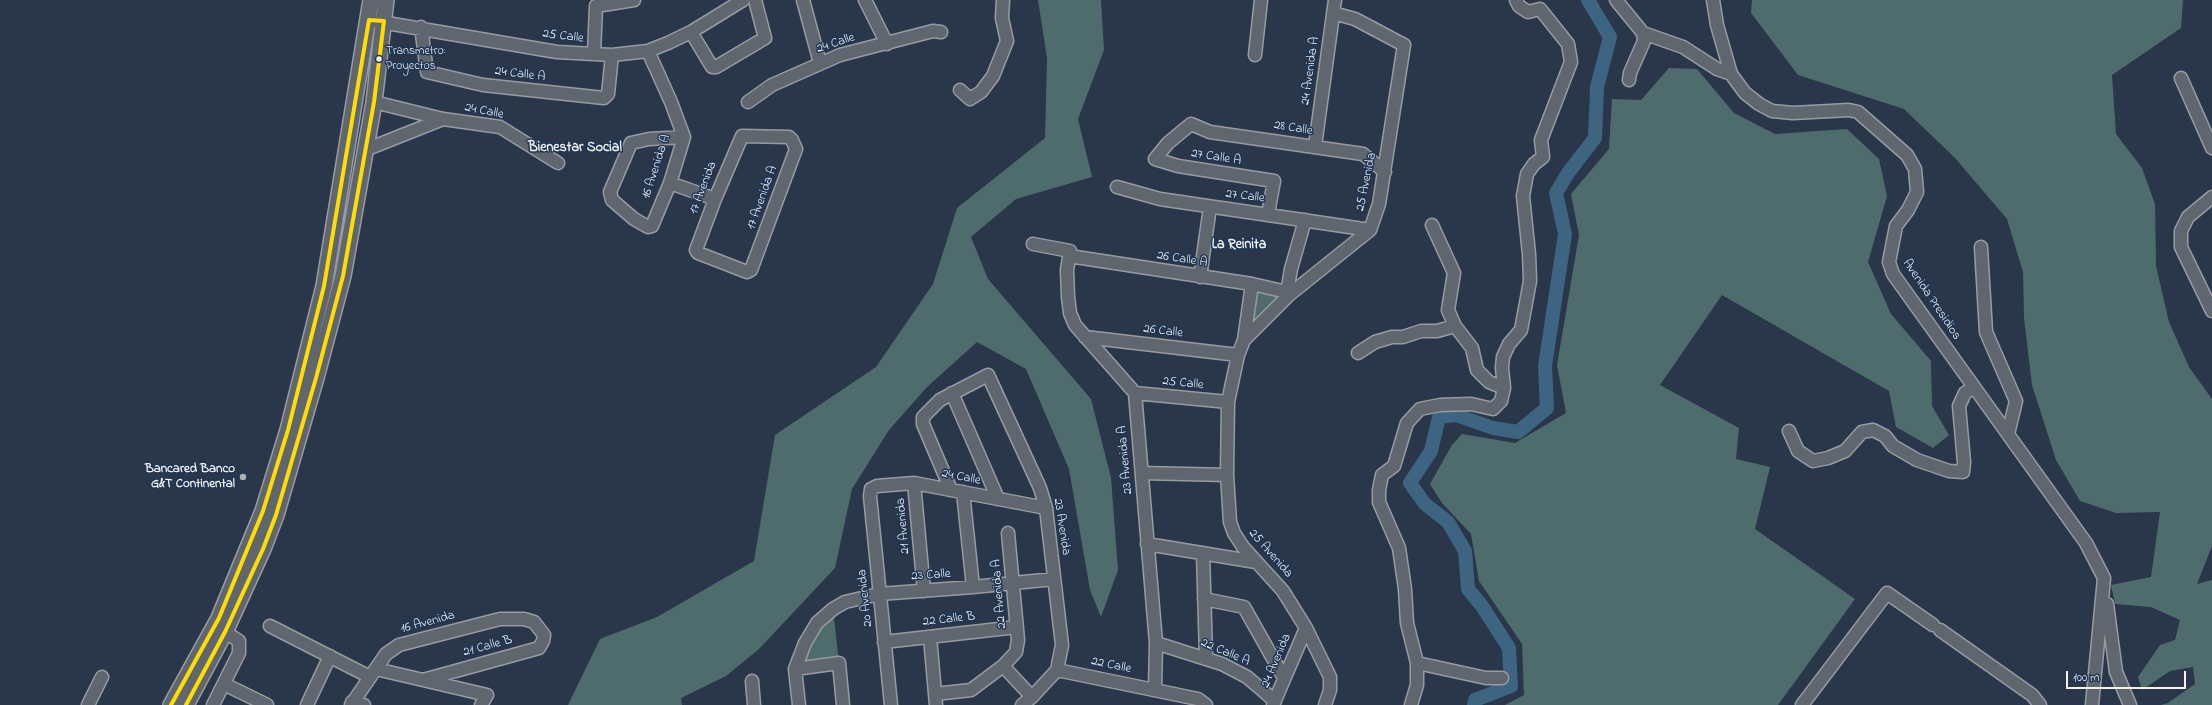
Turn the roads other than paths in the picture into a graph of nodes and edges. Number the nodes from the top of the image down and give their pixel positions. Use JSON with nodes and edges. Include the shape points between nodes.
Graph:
{"nodes":[{"id":1,"x":371,"y":0,"type":"edge"},
{"id":2,"x":386,"y":0,"type":"edge"},
{"id":3,"x":634,"y":0,"type":"edge"},
{"id":4,"x":744,"y":0,"type":"edge"},
{"id":5,"x":755,"y":0,"type":"edge"},
{"id":6,"x":803,"y":0,"type":"edge"},
{"id":7,"x":865,"y":0,"type":"edge"},
{"id":8,"x":1003,"y":0,"type":"edge"},
{"id":9,"x":1261,"y":0,"type":"edge"},
{"id":10,"x":1335,"y":0,"type":"edge"},
{"id":11,"x":1516,"y":0,"type":"edge"},
{"id":12,"x":1616,"y":0,"type":"edge"},
{"id":13,"x":1713,"y":0,"type":"edge"},
{"id":14,"x":724,"y":5,"type":"edge"},
{"id":15,"x":1333,"y":14,"type":"junction"},
{"id":16,"x":369,"y":20,"type":"junction"},
{"id":17,"x":384,"y":22,"type":"junction"},
{"id":18,"x":421,"y":27,"type":"junction"},
{"id":19,"x":691,"y":32,"type":"junction"},
{"id":20,"x":941,"y":32,"type":"dead end"},
{"id":21,"x":1643,"y":32,"type":"junction"},
{"id":22,"x":888,"y":44,"type":"junction"},
{"id":23,"x":648,"y":50,"type":"junction"},
{"id":24,"x":594,"y":54,"type":"junction"},
{"id":25,"x":612,"y":55,"type":"junction"},
{"id":26,"x":1255,"y":55,"type":"dead end"},
{"id":27,"x":820,"y":63,"type":"junction"},
{"id":28,"x":1731,"y":74,"type":"junction"},
{"id":29,"x":2181,"y":78,"type":"dead end"},
{"id":30,"x":1629,"y":80,"type":"dead end"},
{"id":31,"x":960,"y":90,"type":"dead end"},
{"id":32,"x":374,"y":102,"type":"junction"},
{"id":33,"x":748,"y":102,"type":"dead end"},
{"id":34,"x":442,"y":119,"type":"junction"},
{"id":35,"x":2208,"y":125,"type":"edge"},
{"id":36,"x":684,"y":137,"type":"junction"},
{"id":37,"x":789,"y":137,"type":"joint"},
{"id":38,"x":1315,"y":146,"type":"junction"},
{"id":39,"x":2212,"y":148,"type":"edge"},
{"id":40,"x":365,"y":150,"type":"junction"},
{"id":41,"x":1155,"y":158,"type":"joint"},
{"id":42,"x":558,"y":163,"type":"dead end"},
{"id":43,"x":1385,"y":172,"type":"junction"},
{"id":44,"x":670,"y":183,"type":"junction"},
{"id":45,"x":1117,"y":187,"type":"dead end"},
{"id":46,"x":2212,"y":197,"type":"edge"},
{"id":47,"x":715,"y":199,"type":"junction"},
{"id":48,"x":1210,"y":206,"type":"junction"},
{"id":49,"x":1268,"y":214,"type":"junction"},
{"id":50,"x":1305,"y":220,"type":"junction"},
{"id":51,"x":1432,"y":225,"type":"dead end"},
{"id":52,"x":1370,"y":230,"type":"junction"},
{"id":53,"x":1033,"y":244,"type":"dead end"},
{"id":54,"x":1981,"y":247,"type":"dead end"},
{"id":55,"x":696,"y":250,"type":"joint"},
{"id":56,"x":1070,"y":254,"type":"junction"},
{"id":57,"x":1200,"y":277,"type":"junction"},
{"id":58,"x":1252,"y":284,"type":"junction"},
{"id":59,"x":1288,"y":294,"type":"junction"},
{"id":60,"x":2212,"y":312,"type":"edge"},
{"id":61,"x":1455,"y":326,"type":"junction"},
{"id":62,"x":1085,"y":337,"type":"junction"},
{"id":63,"x":1244,"y":340,"type":"junction"},
{"id":64,"x":1358,"y":352,"type":"dead end"},
{"id":65,"x":1238,"y":355,"type":"junction"},
{"id":66,"x":1974,"y":387,"type":"junction"},
{"id":67,"x":1504,"y":388,"type":"junction"},
{"id":68,"x":952,"y":393,"type":"junction"},
{"id":69,"x":1135,"y":393,"type":"junction"},
{"id":70,"x":1228,"y":402,"type":"junction"},
{"id":71,"x":1789,"y":431,"type":"dead end"},
{"id":72,"x":2008,"y":434,"type":"junction"},
{"id":73,"x":1142,"y":474,"type":"junction"},
{"id":74,"x":1227,"y":475,"type":"junction"},
{"id":75,"x":914,"y":483,"type":"junction"},
{"id":76,"x":872,"y":489,"type":"joint"},
{"id":77,"x":957,"y":491,"type":"junction"},
{"id":78,"x":998,"y":499,"type":"junction"},
{"id":79,"x":1046,"y":508,"type":"junction"},
{"id":80,"x":1008,"y":533,"type":"dead end"},
{"id":81,"x":1147,"y":544,"type":"junction"},
{"id":82,"x":1203,"y":553,"type":"junction"},
{"id":83,"x":1256,"y":562,"type":"junction"},
{"id":84,"x":1054,"y":578,"type":"junction"},
{"id":85,"x":2104,"y":578,"type":"junction"},
{"id":86,"x":1014,"y":583,"type":"junction"},
{"id":87,"x":973,"y":587,"type":"junction"},
{"id":88,"x":924,"y":591,"type":"junction"},
{"id":89,"x":879,"y":594,"type":"junction"},
{"id":90,"x":1204,"y":599,"type":"junction"},
{"id":91,"x":270,"y":626,"type":"dead end"},
{"id":92,"x":540,"y":627,"type":"joint"},
{"id":93,"x":1017,"y":627,"type":"junction"},
{"id":94,"x":1306,"y":628,"type":"junction"},
{"id":95,"x":225,"y":632,"type":"junction"},
{"id":96,"x":930,"y":637,"type":"junction"},
{"id":97,"x":884,"y":642,"type":"junction"},
{"id":98,"x":1156,"y":643,"type":"junction"},
{"id":99,"x":330,"y":656,"type":"junction"},
{"id":100,"x":1206,"y":658,"type":"junction"},
{"id":101,"x":1417,"y":663,"type":"junction"},
{"id":102,"x":1003,"y":666,"type":"junction"},
{"id":103,"x":795,"y":668,"type":"junction"},
{"id":104,"x":1057,"y":670,"type":"junction"},
{"id":105,"x":373,"y":673,"type":"junction"},
{"id":106,"x":102,"y":677,"type":"dead end"},
{"id":107,"x":1284,"y":678,"type":"junction"},
{"id":108,"x":1502,"y":678,"type":"dead end"},
{"id":109,"x":423,"y":680,"type":"junction"},
{"id":110,"x":752,"y":681,"type":"dead end"},
{"id":111,"x":224,"y":684,"type":"junction"},
{"id":112,"x":1155,"y":690,"type":"junction"},
{"id":113,"x":1032,"y":697,"type":"junction"},
{"id":114,"x":484,"y":700,"type":"edge"},
{"id":115,"x":936,"y":700,"type":"edge"},
{"id":116,"x":1274,"y":703,"type":"edge"},
{"id":117,"x":352,"y":704,"type":"edge"},
{"id":118,"x":88,"y":705,"type":"edge"},
{"id":119,"x":171,"y":705,"type":"edge"},
{"id":120,"x":186,"y":705,"type":"edge"},
{"id":121,"x":213,"y":705,"type":"edge"},
{"id":122,"x":267,"y":705,"type":"edge"},
{"id":123,"x":307,"y":705,"type":"edge"},
{"id":124,"x":364,"y":705,"type":"edge"},
{"id":125,"x":754,"y":705,"type":"edge"},
{"id":126,"x":799,"y":705,"type":"edge"},
{"id":127,"x":844,"y":705,"type":"edge"},
{"id":128,"x":891,"y":705,"type":"edge"},
{"id":129,"x":1022,"y":705,"type":"edge"},
{"id":130,"x":1206,"y":705,"type":"edge"},
{"id":131,"x":1325,"y":705,"type":"edge"},
{"id":132,"x":1411,"y":705,"type":"edge"},
{"id":133,"x":1802,"y":705,"type":"edge"},
{"id":134,"x":2040,"y":705,"type":"edge"},
{"id":135,"x":2092,"y":705,"type":"edge"},
{"id":136,"x":2130,"y":705,"type":"edge"}],
"edges":[{"from":1,"to":16,"type":"main road"},
{"from":2,"to":17,"type":"main road"},
{"from":3,"to":24,"type":"street","via":[[596,6]]},
{"from":4,"to":14,"type":"street","name":"25 Calle"},
{"from":5,"to":19,"type":"street","via":[[766,35],[764,40],[714,68]]},
{"from":6,"to":27,"type":"street"},
{"from":7,"to":22,"type":"street"},
{"from":8,"to":31,"type":"street","via":[[1002,18],[1007,41],[993,76],[981,92],[970,99]]},
{"from":9,"to":26,"type":"street"},
{"from":10,"to":15,"type":"street","name":"24 Avenida A"},
{"from":11,"to":67,"type":"street","via":[[1519,6],[1528,12],[1540,9],[1568,44],[1572,62],[1541,140],[1543,157],[1527,174],[1523,196],[1530,282],[1521,330],[1503,357]]},
{"from":12,"to":21,"type":"street"},
{"from":13,"to":28,"type":"street","name":"Avenida Presidios","via":[[1717,25]]},
{"from":14,"to":19,"type":"street","name":"25 Calle"},
{"from":15,"to":38,"type":"street","name":"24 Avenida A"},
{"from":15,"to":43,"type":"street","name":"25 Avenida","via":[[1355,18],[1404,45]]},
{"from":16,"to":17,"type":"street","name":"25 Calle"},
{"from":16,"to":119,"type":"main road","via":[[324,286],[288,430],[263,511],[219,618]]},
{"from":17,"to":18,"type":"street","name":"25 Calle"},
{"from":17,"to":32,"type":"main road"},
{"from":18,"to":24,"type":"street","name":"25 Calle","via":[[557,52]]},
{"from":18,"to":25,"type":"street","name":"24 Calle A","via":[[428,72],[483,85],[604,98],[608,94]]},
{"from":19,"to":23,"type":"street","name":"25 Calle"},
{"from":20,"to":22,"type":"street","name":"24 Calle","via":[[933,31]]},
{"from":21,"to":28,"type":"street","via":[[1683,47],[1717,69]]},
{"from":21,"to":30,"type":"street","via":[[1644,41]]},
{"from":22,"to":27,"type":"street","name":"24 Calle","via":[[840,55]]},
{"from":23,"to":25,"type":"street","name":"25 Calle"},
{"from":23,"to":36,"type":"street","name":"16 Avenida A"},
{"from":24,"to":25,"type":"street","name":"25 Calle"},
{"from":27,"to":33,"type":"street","name":"24 Calle","via":[[772,86]]},
{"from":28,"to":66,"type":"street","name":"Avenida Presidios","via":[[1745,93],[1772,111],[1858,112],[1907,155],[1915,169],[1917,192],[1896,226],[1889,262],[1893,274]]},
{"from":29,"to":35,"type":"street"},
{"from":32,"to":34,"type":"street","name":"24 Calle"},
{"from":32,"to":40,"type":"main road"},
{"from":34,"to":40,"type":"street","name":"24 Calle"},
{"from":34,"to":42,"type":"street","name":"24 Calle","via":[[500,126]]},
{"from":35,"to":39,"type":"street"},
{"from":36,"to":44,"type":"street","name":"16 Avenida A"},
{"from":36,"to":44,"type":"street","name":"16 Avenida A","via":[[640,140],[630,145],[610,192],[612,200],[648,227],[652,226]]},
{"from":37,"to":47,"type":"street","name":"17 Avenida","via":[[740,137]]},
{"from":37,"to":55,"type":"street","name":"17 Avenida A","via":[[796,149],[751,270],[747,272]]},
{"from":38,"to":41,"type":"street","name":"28 Calle","via":[[1210,132],[1191,124]]},
{"from":38,"to":43,"type":"street","name":"28 Calle","via":[[1363,154]]},
{"from":40,"to":95,"type":"main road","via":[[339,294],[316,378],[276,515]]},
{"from":41,"to":49,"type":"street","name":"27 Calle A","via":[[1178,166],[1274,181]]},
{"from":43,"to":52,"type":"street","name":"25 Avenida","via":[[1379,204]]},
{"from":44,"to":47,"type":"street"},
{"from":45,"to":48,"type":"street","name":"27 Calle","via":[[1160,199]]},
{"from":46,"to":60,"type":"street","via":[[2188,217],[2181,231],[2181,248]]},
{"from":47,"to":55,"type":"street","name":"17 Avenida"},
{"from":48,"to":49,"type":"street","name":"27 Calle"},
{"from":48,"to":57,"type":"street"},
{"from":49,"to":50,"type":"street","name":"27 Calle"},
{"from":50,"to":52,"type":"street","name":"27 Calle"},
{"from":50,"to":59,"type":"street","via":[[1291,269]]},
{"from":51,"to":61,"type":"street","via":[[1454,273],[1448,310]]},
{"from":52,"to":59,"type":"street","name":"25 Avenida"},
{"from":53,"to":56,"type":"street","name":"26 Calle A"},
{"from":54,"to":72,"type":"street","via":[[1986,332],[2016,401]]},
{"from":56,"to":57,"type":"street","name":"26 Calle A"},
{"from":56,"to":62,"type":"street","via":[[1070,313],[1075,325]]},
{"from":57,"to":58,"type":"street","name":"26 Calle A"},
{"from":58,"to":59,"type":"street","name":"26 Calle A"},
{"from":58,"to":63,"type":"street","name":"25 Avenida"},
{"from":59,"to":63,"type":"street","name":"25 Avenida"},
{"from":61,"to":64,"type":"street","via":[[1392,337],[1375,342]]},
{"from":61,"to":67,"type":"street","via":[[1472,348],[1477,370],[1489,382]]},
{"from":62,"to":65,"type":"street","name":"26 Calle"},
{"from":62,"to":69,"type":"street"},
{"from":63,"to":65,"type":"street","name":"25 Avenida"},
{"from":65,"to":70,"type":"street","name":"25 Avenida"},
{"from":66,"to":71,"type":"street","via":[[1965,393],[1959,406],[1963,472],[1949,471],[1917,460],[1893,446],[1885,436],[1872,430],[1862,432],[1845,451],[1813,461],[1798,451]]},
{"from":66,"to":72,"type":"street","name":"Avenida Presidios"},
{"from":67,"to":101,"type":"street","via":[[1501,401],[1493,409],[1471,404],[1440,405],[1420,409],[1407,422],[1394,466],[1382,476],[1379,502],[1399,548],[1407,623]]},
{"from":68,"to":77,"type":"street","via":[[940,400],[923,420]]},
{"from":68,"to":78,"type":"street"},
{"from":68,"to":79,"type":"street","name":"23 Avenida","via":[[988,375],[1040,488]]},
{"from":69,"to":70,"type":"street","name":"25 Calle"},
{"from":69,"to":73,"type":"street","name":"23 Avenida A"},
{"from":70,"to":74,"type":"street","name":"25 Avenida"},
{"from":72,"to":85,"type":"street","name":"Avenida Presidios","via":[[2086,543]]},
{"from":73,"to":74,"type":"street"},
{"from":73,"to":81,"type":"street","name":"23 Avenida A"},
{"from":74,"to":83,"type":"street","name":"25 Avenida","via":[[1230,522],[1237,537]]},
{"from":75,"to":76,"type":"street","name":"24 Calle","via":[[877,486]]},
{"from":75,"to":77,"type":"street","name":"24 Calle"},
{"from":75,"to":88,"type":"street","name":"21 Avenida"},
{"from":76,"to":89,"type":"street","name":"20 Avenida","via":[[870,496]]},
{"from":77,"to":78,"type":"street","name":"24 Calle"},
{"from":77,"to":87,"type":"street"},
{"from":78,"to":79,"type":"street","name":"24 Calle"},
{"from":79,"to":84,"type":"street","name":"23 Avenida"},
{"from":80,"to":86,"type":"street","name":"22 Avenida A"},
{"from":81,"to":82,"type":"street"},
{"from":81,"to":98,"type":"street","name":"23 Avenida A"},
{"from":82,"to":83,"type":"street"},
{"from":82,"to":90,"type":"street"},
{"from":83,"to":94,"type":"street","name":"25 Avenida","via":[[1284,591]]},
{"from":84,"to":86,"type":"street","name":"23 Calle"},
{"from":84,"to":104,"type":"street","name":"23 Avenida","via":[[1062,645]]},
{"from":85,"to":135,"type":"street"},
{"from":85,"to":136,"type":"street","via":[[2116,672]]},
{"from":86,"to":87,"type":"street","name":"23 Calle"},
{"from":86,"to":93,"type":"street","name":"22 Avenida A"},
{"from":87,"to":88,"type":"street","name":"23 Calle"},
{"from":88,"to":89,"type":"street","name":"23 Calle"},
{"from":89,"to":97,"type":"street","name":"20 Avenida"},
{"from":89,"to":103,"type":"street","name":"23 Calle","via":[[845,602],[833,609],[817,624],[805,643]]},
{"from":90,"to":100,"type":"street"},
{"from":90,"to":107,"type":"street","via":[[1244,607]]},
{"from":91,"to":99,"type":"street","name":"21 Calle B"},
{"from":92,"to":105,"type":"street","name":"16 Avenida","via":[[524,619],[500,619],[414,640],[399,645],[386,654]]},
{"from":92,"to":109,"type":"street","name":"21 Calle B","via":[[544,634],[539,648]]},
{"from":93,"to":96,"type":"street","name":"22 Calle B"},
{"from":93,"to":102,"type":"street","name":"22 Avenida A","via":[[1016,652]]},
{"from":94,"to":107,"type":"street","name":"24 Avenida"},
{"from":94,"to":131,"type":"street","name":"25 Avenida","via":[[1330,677],[1330,690]]},
{"from":95,"to":111,"type":"street","via":[[239,641],[240,647]]},
{"from":95,"to":120,"type":"main road"},
{"from":96,"to":97,"type":"street","name":"22 Calle B"},
{"from":96,"to":115,"type":"street"},
{"from":97,"to":128,"type":"street","name":"20 Avenida"},
{"from":98,"to":100,"type":"street","name":"22 Calle A"},
{"from":98,"to":112,"type":"street","name":"23 Avenida A"},
{"from":99,"to":105,"type":"street","name":"21 Calle B"},
{"from":99,"to":123,"type":"street"},
{"from":100,"to":116,"type":"street","name":"22 Calle A","via":[[1247,677]]},
{"from":101,"to":108,"type":"street","via":[[1478,676]]},
{"from":101,"to":132,"type":"street","via":[[1417,685]]},
{"from":102,"to":113,"type":"street"},
{"from":102,"to":115,"type":"street","via":[[971,690]]},
{"from":103,"to":126,"type":"street"},
{"from":103,"to":127,"type":"street","via":[[839,663]]},
{"from":104,"to":112,"type":"street","name":"22 Calle"},
{"from":104,"to":113,"type":"street"},
{"from":105,"to":109,"type":"street","name":"21 Calle B"},
{"from":105,"to":117,"type":"street","name":"16 Avenida"},
{"from":106,"to":118,"type":"street"},
{"from":107,"to":116,"type":"street","name":"24 Avenida"},
{"from":109,"to":114,"type":"street","name":"21 Calle B"},
{"from":110,"to":125,"type":"street"},
{"from":111,"to":121,"type":"street"},
{"from":111,"to":122,"type":"street"},
{"from":112,"to":130,"type":"street","name":"22 Calle","via":[[1198,699]]},
{"from":113,"to":129,"type":"street"},
{"from":117,"to":124,"type":"street"},
{"from":133,"to":134,"type":"street","via":[[1887,593],[2032,695]]}]}
